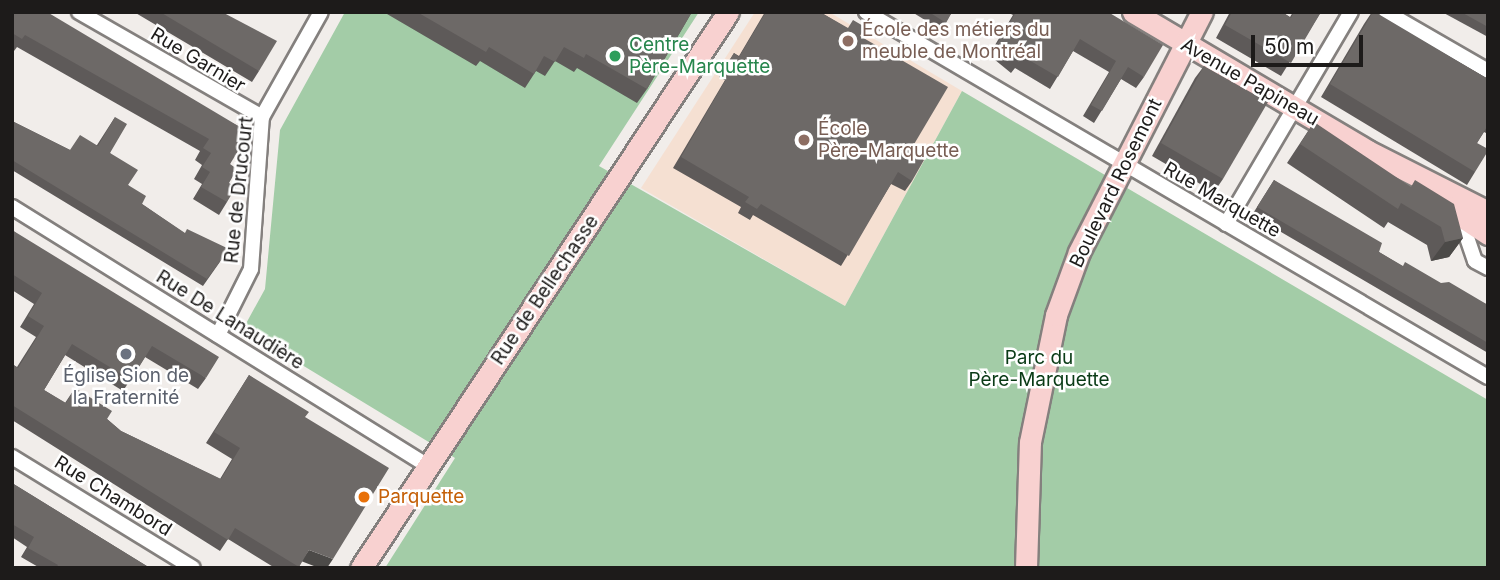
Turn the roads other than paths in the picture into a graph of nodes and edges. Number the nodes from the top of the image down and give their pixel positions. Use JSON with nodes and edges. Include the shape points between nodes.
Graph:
{"nodes":[{"id":1,"x":79,"y":12,"type":"edge"},
{"id":2,"x":321,"y":12,"type":"edge"},
{"id":3,"x":728,"y":12,"type":"edge"},
{"id":4,"x":866,"y":12,"type":"edge"},
{"id":5,"x":1133,"y":12,"type":"edge"},
{"id":6,"x":1202,"y":12,"type":"edge"},
{"id":7,"x":1351,"y":12,"type":"edge"},
{"id":8,"x":1386,"y":12,"type":"edge"},
{"id":9,"x":1185,"y":43,"type":"junction"},
{"id":10,"x":1488,"y":71,"type":"edge"},
{"id":11,"x":1296,"y":108,"type":"junction"},
{"id":12,"x":262,"y":117,"type":"junction"},
{"id":13,"x":1122,"y":163,"type":"junction"},
{"id":14,"x":1472,"y":205,"type":"edge"},
{"id":15,"x":12,"y":207,"type":"edge"},
{"id":16,"x":1488,"y":212,"type":"edge"},
{"id":17,"x":1226,"y":224,"type":"junction"},
{"id":18,"x":1488,"y":233,"type":"edge"},
{"id":19,"x":1488,"y":268,"type":"edge"},
{"id":20,"x":218,"y":335,"type":"junction"},
{"id":21,"x":1488,"y":377,"type":"edge"},
{"id":22,"x":12,"y":457,"type":"edge"},
{"id":23,"x":428,"y":466,"type":"junction"},
{"id":24,"x":193,"y":568,"type":"edge"},
{"id":25,"x":361,"y":568,"type":"edge"},
{"id":26,"x":1026,"y":568,"type":"edge"}],
"edges":[{"from":1,"to":12,"type":"street","name":"Rue Garnier"},
{"from":2,"to":12,"type":"street","name":"Rue de Drucourt"},
{"from":3,"to":23,"type":"main road","name":"Rue de Bellechasse"},
{"from":4,"to":13,"type":"street","name":"Rue Marquette"},
{"from":5,"to":9,"type":"main road","name":"Avenue Papineau"},
{"from":6,"to":9,"type":"main road","name":"Boulevard Rosemont"},
{"from":7,"to":11,"type":"street"},
{"from":8,"to":10,"type":"street"},
{"from":9,"to":11,"type":"main road","name":"Avenue Papineau"},
{"from":9,"to":13,"type":"main road","name":"Boulevard Rosemont"},
{"from":11,"to":14,"type":"main road","name":"Avenue Papineau"},
{"from":11,"to":17,"type":"street"},
{"from":12,"to":20,"type":"street","name":"Rue de Drucourt","via":[[251,269]]},
{"from":13,"to":17,"type":"street","name":"Rue Marquette"},
{"from":13,"to":26,"type":"main road","name":"Boulevard Rosemont","via":[[1079,252],[1043,367],[1030,442]]},
{"from":14,"to":16,"type":"main road","name":"Avenue Papineau"},
{"from":14,"to":18,"type":"main road","name":"Avenue Papineau"},
{"from":14,"to":19,"type":"street","via":[[1475,261]]},
{"from":15,"to":20,"type":"street","name":"Rue De Lanaudière"},
{"from":17,"to":21,"type":"street","name":"Rue Marquette"},
{"from":20,"to":23,"type":"street","name":"Rue De Lanaudière"},
{"from":22,"to":24,"type":"street","name":"Rue Chambord"},
{"from":23,"to":25,"type":"main road","name":"Rue de Bellechasse"}]}
